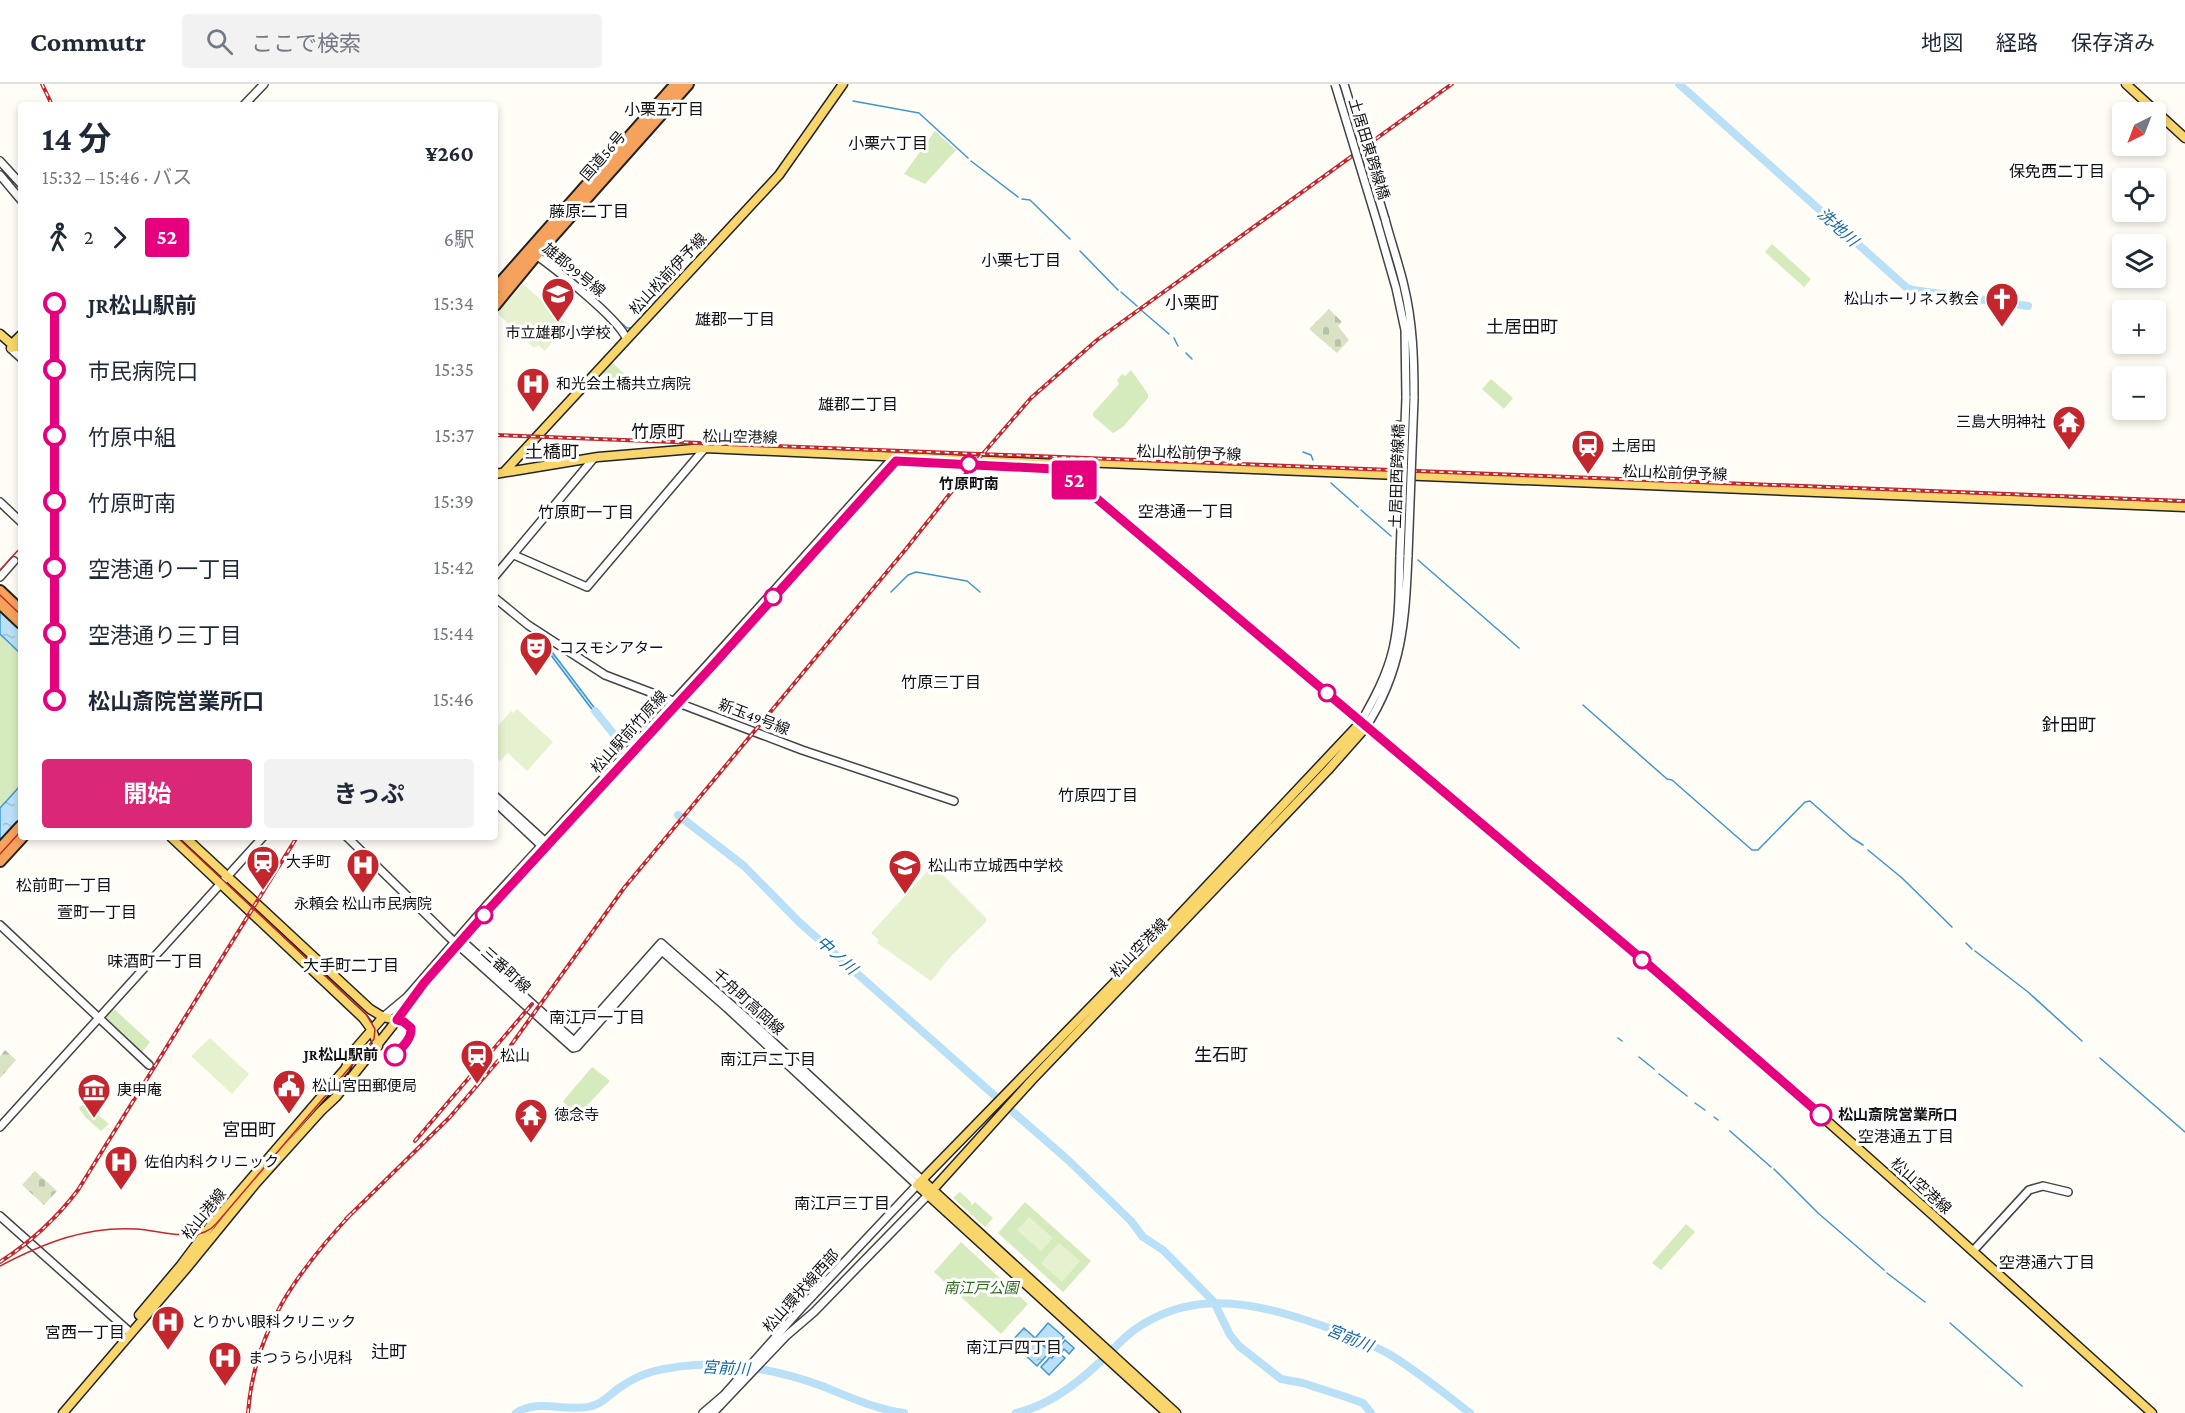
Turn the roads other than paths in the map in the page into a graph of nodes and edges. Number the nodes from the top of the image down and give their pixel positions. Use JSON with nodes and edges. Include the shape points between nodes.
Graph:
{"nodes":[{"id":1,"x":264,"y":84,"type":"edge"},
{"id":2,"x":676,"y":84,"type":"edge"},
{"id":3,"x":687,"y":84,"type":"edge"},
{"id":4,"x":843,"y":84,"type":"edge"},
{"id":5,"x":1335,"y":84,"type":"edge"},
{"id":6,"x":1344,"y":84,"type":"edge"},
{"id":7,"x":2126,"y":84,"type":"edge"},
{"id":8,"x":247,"y":102,"type":"edge"},
{"id":9,"x":2185,"y":138,"type":"edge"},
{"id":10,"x":0,"y":161,"type":"edge"},
{"id":11,"x":0,"y":175,"type":"edge"},
{"id":12,"x":18,"y":181,"type":"edge"},
{"id":13,"x":18,"y":196,"type":"edge"},
{"id":14,"x":1381,"y":221,"type":"junction"},
{"id":15,"x":532,"y":253,"type":"junction"},
{"id":16,"x":498,"y":286,"type":"edge"},
{"id":17,"x":498,"y":301,"type":"edge"},
{"id":18,"x":0,"y":334,"type":"edge"},
{"id":19,"x":626,"y":338,"type":"junction"},
{"id":20,"x":0,"y":339,"type":"edge"},
{"id":21,"x":16,"y":346,"type":"edge"},
{"id":22,"x":1398,"y":425,"type":"dead end"},
{"id":23,"x":705,"y":448,"type":"junction"},
{"id":24,"x":594,"y":458,"type":"junction"},
{"id":25,"x":896,"y":459,"type":"junction"},
{"id":26,"x":1065,"y":467,"type":"junction"},
{"id":27,"x":498,"y":474,"type":"edge"},
{"id":28,"x":1396,"y":475,"type":"junction"},
{"id":29,"x":1080,"y":482,"type":"junction"},
{"id":30,"x":0,"y":502,"type":"edge"},
{"id":31,"x":2185,"y":507,"type":"edge"},
{"id":32,"x":18,"y":519,"type":"edge"},
{"id":33,"x":1132,"y":528,"type":"junction"},
{"id":34,"x":514,"y":555,"type":"junction"},
{"id":35,"x":14,"y":561,"type":"dead end"},
{"id":36,"x":498,"y":573,"type":"edge"},
{"id":37,"x":0,"y":577,"type":"edge"},
{"id":38,"x":0,"y":591,"type":"edge"},
{"id":39,"x":498,"y":600,"type":"edge"},
{"id":40,"x":0,"y":603,"type":"edge"},
{"id":41,"x":18,"y":608,"type":"edge"},
{"id":42,"x":18,"y":620,"type":"edge"},
{"id":43,"x":676,"y":703,"type":"junction"},
{"id":44,"x":1363,"y":725,"type":"junction"},
{"id":45,"x":498,"y":799,"type":"edge"},
{"id":46,"x":954,"y":801,"type":"dead end"},
{"id":47,"x":498,"y":805,"type":"edge"},
{"id":48,"x":18,"y":830,"type":"edge"},
{"id":49,"x":18,"y":839,"type":"edge"},
{"id":50,"x":174,"y":840,"type":"edge"},
{"id":51,"x":188,"y":840,"type":"edge"},
{"id":52,"x":260,"y":840,"type":"edge"},
{"id":53,"x":350,"y":840,"type":"edge"},
{"id":54,"x":545,"y":845,"type":"junction"},
{"id":55,"x":3,"y":848,"type":"edge"},
{"id":56,"x":0,"y":861,"type":"edge"},
{"id":57,"x":227,"y":876,"type":"junction"},
{"id":58,"x":220,"y":884,"type":"junction"},
{"id":59,"x":0,"y":925,"type":"edge"},
{"id":60,"x":458,"y":941,"type":"junction"},
{"id":61,"x":662,"y":947,"type":"joint"},
{"id":62,"x":423,"y":982,"type":"junction"},
{"id":63,"x":408,"y":1005,"type":"junction"},
{"id":64,"x":383,"y":1017,"type":"junction"},
{"id":65,"x":98,"y":1018,"type":"junction"},
{"id":66,"x":397,"y":1020,"type":"junction"},
{"id":67,"x":372,"y":1030,"type":"junction"},
{"id":68,"x":378,"y":1046,"type":"junction"},
{"id":69,"x":372,"y":1054,"type":"junction"},
{"id":70,"x":351,"y":1058,"type":"junction"},
{"id":71,"x":149,"y":1065,"type":"dead end"},
{"id":72,"x":363,"y":1066,"type":"junction"},
{"id":73,"x":0,"y":1127,"type":"edge"},
{"id":74,"x":920,"y":1182,"type":"junction"},
{"id":75,"x":930,"y":1192,"type":"junction"},
{"id":76,"x":2068,"y":1192,"type":"dead end"},
{"id":77,"x":0,"y":1216,"type":"edge"},
{"id":78,"x":1973,"y":1251,"type":"junction"},
{"id":79,"x":129,"y":1331,"type":"junction"},
{"id":80,"x":1108,"y":1354,"type":"junction"},
{"id":81,"x":756,"y":1364,"type":"junction"},
{"id":82,"x":749,"y":1372,"type":"junction"},
{"id":83,"x":55,"y":1413,"type":"edge"},
{"id":84,"x":63,"y":1413,"type":"edge"},
{"id":85,"x":703,"y":1413,"type":"edge"},
{"id":86,"x":713,"y":1413,"type":"edge"},
{"id":87,"x":1167,"y":1413,"type":"edge"},
{"id":88,"x":1176,"y":1413,"type":"edge"},
{"id":89,"x":2152,"y":1413,"type":"edge"}],
"edges":[{"from":1,"to":8,"type":"street"},
{"from":2,"to":15,"type":"highway","name":"国道56号"},
{"from":3,"to":15,"type":"highway","name":"国道56号"},
{"from":4,"to":19,"type":"main road","name":"松山松前伊予線","via":[[779,175]]},
{"from":5,"to":14,"type":"street","name":"土居田東跨線橋","bridge":true},
{"from":6,"to":14,"type":"street","name":"土居田東跨線橋","bridge":true},
{"from":7,"to":9,"type":"main road"},
{"from":10,"to":12,"type":"street"},
{"from":11,"to":13,"type":"street"},
{"from":14,"to":44,"type":"street","name":"土居田西跨線橋","bridge":true,"via":[[1404,286],[1414,364],[1404,628],[1388,688]]},
{"from":15,"to":16,"type":"highway","name":"国道56号"},
{"from":15,"to":17,"type":"highway","name":"国道56号"},
{"from":15,"to":19,"type":"street","name":"雄郡99号線","via":[[609,316]]},
{"from":18,"to":21,"type":"main road"},
{"from":19,"to":27,"type":"main road","name":"松山松前伊予線"},
{"from":20,"to":21,"type":"main road"},
{"from":22,"to":28,"type":"street"},
{"from":23,"to":24,"type":"main road","name":"松山空港線"},
{"from":23,"to":25,"type":"main road","name":"松山空港線"},
{"from":23,"to":34,"type":"street","via":[[587,587]]},
{"from":24,"to":27,"type":"main road","name":"松山空港線"},
{"from":24,"to":34,"type":"street"},
{"from":25,"to":26,"type":"main road","name":"松山空港線"},
{"from":25,"to":43,"type":"street","name":"松山駅前竹原線"},
{"from":26,"to":28,"type":"main road","name":"松山松前伊予線","via":[[1091,463]]},
{"from":26,"to":29,"type":"main road"},
{"from":28,"to":31,"type":"main road","name":"松山松前伊予線"},
{"from":29,"to":33,"type":"main road","name":"松山空港線"},
{"from":29,"to":33,"type":"main road","name":"松山空港線"},
{"from":30,"to":32,"type":"street"},
{"from":33,"to":44,"type":"main road","name":"松山空港線"},
{"from":34,"to":36,"type":"street"},
{"from":35,"to":37,"type":"street"},
{"from":38,"to":41,"type":"highway"},
{"from":39,"to":43,"type":"street","name":"新玉49号線","via":[[594,669]]},
{"from":40,"to":42,"type":"highway"},
{"from":43,"to":46,"type":"street","name":"新玉49号線"},
{"from":43,"to":54,"type":"street","name":"松山駅前竹原線"},
{"from":44,"to":74,"type":"main road","name":"松山空港線"},
{"from":44,"to":75,"type":"main road","name":"松山空港線","via":[[1328,770],[1030,1081]]},
{"from":44,"to":78,"type":"main road","name":"松山空港線","via":[[1710,1017]]},
{"from":45,"to":54,"type":"street"},
{"from":47,"to":54,"type":"street"},
{"from":48,"to":55,"type":"highway"},
{"from":49,"to":55,"type":"highway"},
{"from":50,"to":58,"type":"main road"},
{"from":51,"to":57,"type":"main road"},
{"from":52,"to":57,"type":"street"},
{"from":53,"to":60,"type":"street","name":"三番町線"},
{"from":54,"to":60,"type":"street","name":"松山駅前竹原線"},
{"from":55,"to":56,"type":"highway"},
{"from":57,"to":58,"type":"street"},
{"from":57,"to":64,"type":"main road","via":[[370,1010]]},
{"from":58,"to":65,"type":"street"},
{"from":58,"to":67,"type":"main road"},
{"from":59,"to":65,"type":"street"},
{"from":60,"to":61,"type":"street","name":"三番町線","via":[[572,1044]]},
{"from":60,"to":62,"type":"street","name":"松山駅前竹原線"},
{"from":61,"to":74,"type":"street","name":"千舟町高岡線"},
{"from":62,"to":63,"type":"street","name":"松山駅前竹原線"},
{"from":62,"to":64,"type":"street","name":"松山駅前竹原線"},
{"from":63,"to":64,"type":"street"},
{"from":63,"to":66,"type":"street","name":"松山駅前竹原線"},
{"from":64,"to":66,"type":"main road"},
{"from":64,"to":67,"type":"main road","name":"松山港線"},
{"from":65,"to":71,"type":"street"},
{"from":65,"to":73,"type":"street"},
{"from":66,"to":68,"type":"main road","name":"松山港線"},
{"from":67,"to":68,"type":"main road"},
{"from":67,"to":69,"type":"main road"},
{"from":67,"to":70,"type":"main road","name":"松山港線"},
{"from":68,"to":69,"type":"main road","name":"松山港線"},
{"from":69,"to":72,"type":"main road","name":"松山港線"},
{"from":70,"to":72,"type":"main road"},
{"from":70,"to":79,"type":"main road","name":"松山港線","via":[[211,1225]]},
{"from":72,"to":79,"type":"main road","name":"松山港線"},
{"from":74,"to":75,"type":"main road"},
{"from":74,"to":81,"type":"street","name":"松山環状線西部"},
{"from":75,"to":80,"type":"main road"},
{"from":75,"to":81,"type":"street","name":"松山環状線西部","via":[[814,1312]]},
{"from":76,"to":78,"type":"street","via":[[2043,1186],[2028,1190]]},
{"from":77,"to":79,"type":"street"},
{"from":78,"to":89,"type":"main road","name":"松山空港線"},
{"from":79,"to":83,"type":"main road","name":"松山港線"},
{"from":79,"to":84,"type":"main road","name":"松山港線"},
{"from":80,"to":87,"type":"main road"},
{"from":80,"to":88,"type":"main road"},
{"from":81,"to":82,"type":"street","name":"松山環状線西部"},
{"from":82,"to":85,"type":"street","name":"松山環状線西部"},
{"from":82,"to":86,"type":"street","name":"松山環状線西部"}]}
